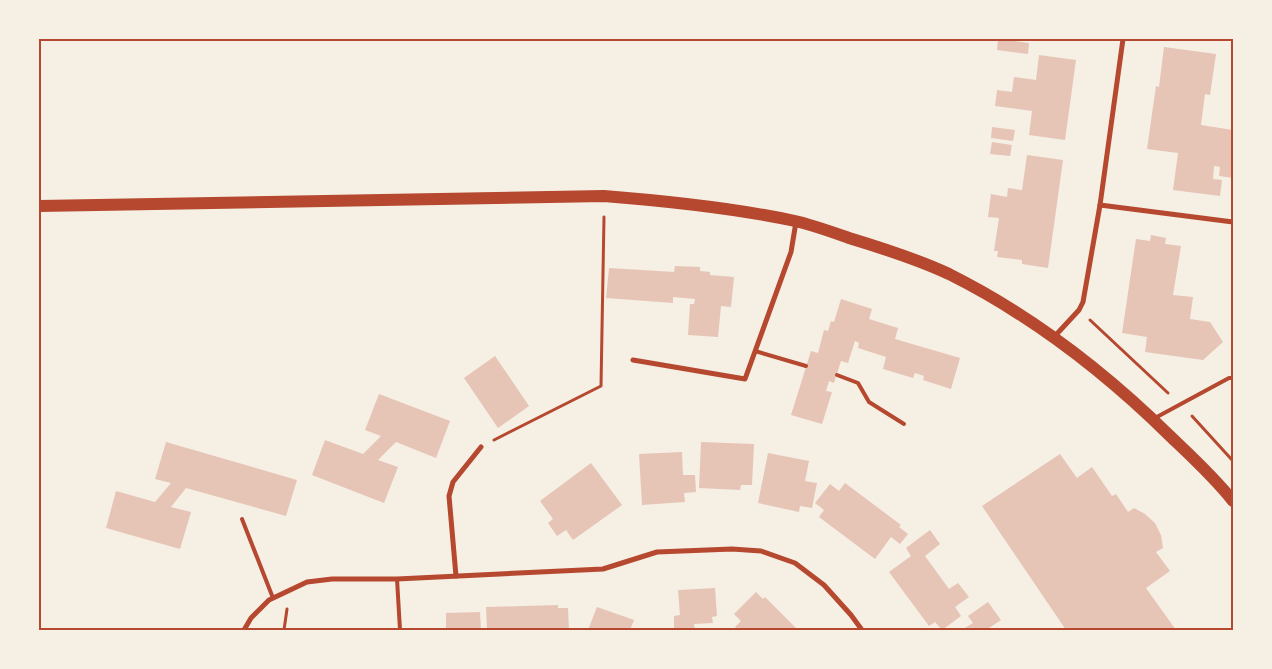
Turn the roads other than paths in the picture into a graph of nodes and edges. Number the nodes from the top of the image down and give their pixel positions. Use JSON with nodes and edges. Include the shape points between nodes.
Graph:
{"nodes":[{"id":1,"x":1123,"y":39,"type":"edge"},
{"id":2,"x":1100,"y":205,"type":"junction"},
{"id":3,"x":39,"y":206,"type":"edge"},
{"id":4,"x":796,"y":221,"type":"junction"},
{"id":5,"x":1233,"y":222,"type":"edge"},
{"id":6,"x":1053,"y":337,"type":"junction"},
{"id":7,"x":755,"y":351,"type":"junction"},
{"id":8,"x":632,"y":360,"type":"dead end"},
{"id":9,"x":806,"y":366,"type":"dead end"},
{"id":10,"x":837,"y":376,"type":"dead end"},
{"id":11,"x":1233,"y":378,"type":"edge"},
{"id":12,"x":1153,"y":419,"type":"junction"},
{"id":13,"x":904,"y":424,"type":"dead end"},
{"id":14,"x":481,"y":447,"type":"road end"},
{"id":15,"x":1233,"y":501,"type":"edge"},
{"id":16,"x":242,"y":520,"type":"dead end"},
{"id":17,"x":456,"y":576,"type":"junction"},
{"id":18,"x":397,"y":579,"type":"junction"},
{"id":19,"x":273,"y":598,"type":"junction"},
{"id":20,"x":244,"y":630,"type":"edge"},
{"id":21,"x":400,"y":630,"type":"edge"},
{"id":22,"x":862,"y":630,"type":"edge"}],
"edges":[{"from":1,"to":2,"type":"street"},
{"from":2,"to":5,"type":"street"},
{"from":2,"to":6,"type":"street","via":[[1083,302]]},
{"from":3,"to":4,"type":"main road","via":[[604,196]]},
{"from":4,"to":6,"type":"main road","via":[[883,248],[947,274],[1005,305]]},
{"from":4,"to":7,"type":"street","via":[[791,252]]},
{"from":6,"to":12,"type":"main road"},
{"from":7,"to":8,"type":"street","via":[[745,378]]},
{"from":7,"to":9,"type":"lane"},
{"from":10,"to":13,"type":"lane","via":[[858,383],[869,402]]},
{"from":11,"to":12,"type":"lane"},
{"from":12,"to":15,"type":"main road"},
{"from":14,"to":17,"type":"street","via":[[453,482],[449,496]]},
{"from":16,"to":19,"type":"lane"},
{"from":17,"to":18,"type":"street"},
{"from":17,"to":22,"type":"street","via":[[603,569],[657,552],[704,549],[761,551],[795,563],[824,585]]},
{"from":18,"to":19,"type":"street","via":[[307,582]]},
{"from":18,"to":21,"type":"lane"},
{"from":19,"to":20,"type":"street","via":[[251,618]]}]}
